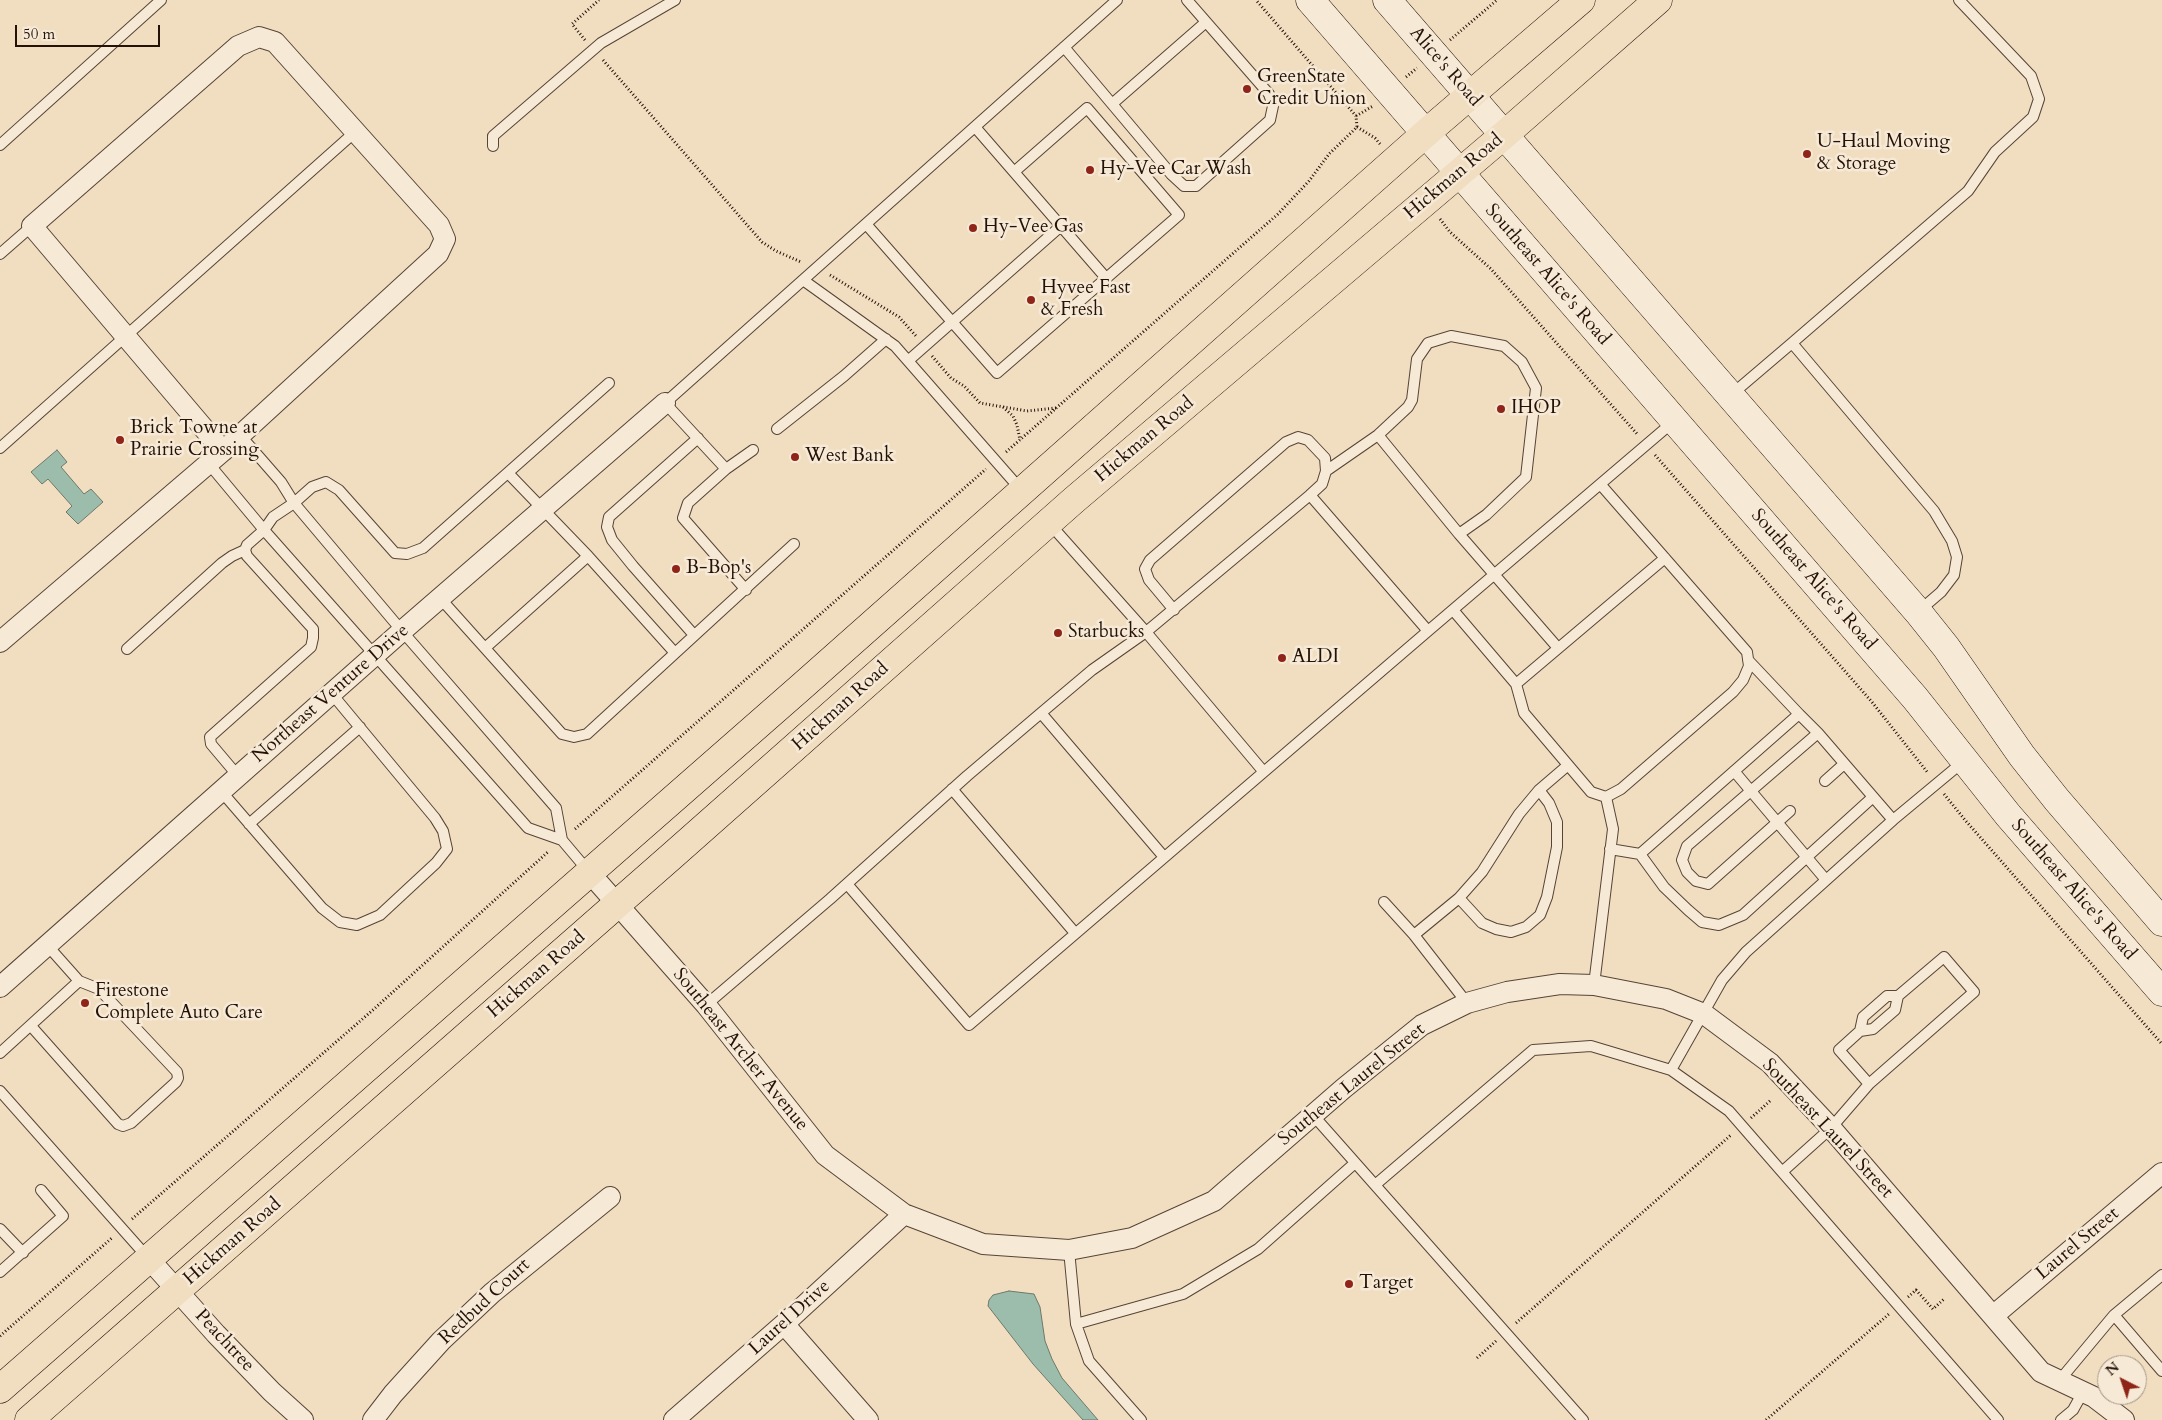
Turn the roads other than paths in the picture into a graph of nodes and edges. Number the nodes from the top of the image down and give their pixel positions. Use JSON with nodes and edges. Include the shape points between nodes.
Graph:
{"nodes":[{"id":1,"x":160,"y":0,"type":"edge"},
{"id":2,"x":675,"y":0,"type":"edge"},
{"id":3,"x":1117,"y":0,"type":"edge"},
{"id":4,"x":1187,"y":0,"type":"edge"},
{"id":5,"x":1310,"y":0,"type":"edge"},
{"id":6,"x":1387,"y":0,"type":"edge"},
{"id":7,"x":1581,"y":0,"type":"edge"},
{"id":8,"x":1658,"y":0,"type":"edge"},
{"id":9,"x":1959,"y":0,"type":"edge"},
{"id":10,"x":1206,"y":22,"type":"junction"},
{"id":11,"x":1064,"y":47,"type":"junction"},
{"id":12,"x":1470,"y":96,"type":"junction"},
{"id":13,"x":1112,"y":104,"type":"junction"},
{"id":14,"x":975,"y":127,"type":"junction"},
{"id":15,"x":355,"y":132,"type":"junction"},
{"id":16,"x":1426,"y":133,"type":"junction"},
{"id":17,"x":1504,"y":135,"type":"junction"},
{"id":18,"x":0,"y":145,"type":"edge"},
{"id":19,"x":493,"y":146,"type":"dead end"},
{"id":20,"x":1014,"y":172,"type":"junction"},
{"id":21,"x":1460,"y":173,"type":"junction"},
{"id":22,"x":866,"y":224,"type":"junction"},
{"id":23,"x":32,"y":226,"type":"junction"},
{"id":24,"x":1061,"y":226,"type":"junction"},
{"id":25,"x":0,"y":254,"type":"edge"},
{"id":26,"x":1106,"y":278,"type":"junction"},
{"id":27,"x":803,"y":280,"type":"junction"},
{"id":28,"x":952,"y":322,"type":"junction"},
{"id":29,"x":126,"y":338,"type":"junction"},
{"id":30,"x":886,"y":340,"type":"junction"},
{"id":31,"x":1792,"y":343,"type":"junction"},
{"id":32,"x":909,"y":360,"type":"junction"},
{"id":33,"x":609,"y":383,"type":"dead end"},
{"id":34,"x":1730,"y":396,"type":"junction"},
{"id":35,"x":665,"y":403,"type":"junction"},
{"id":36,"x":1674,"y":421,"type":"junction"},
{"id":37,"x":777,"y":430,"type":"dead end"},
{"id":38,"x":240,"y":435,"type":"junction"},
{"id":39,"x":1378,"y":435,"type":"junction"},
{"id":40,"x":698,"y":438,"type":"junction"},
{"id":41,"x":0,"y":448,"type":"edge"},
{"id":42,"x":753,"y":450,"type":"dead end"},
{"id":43,"x":216,"y":457,"type":"junction"},
{"id":44,"x":726,"y":469,"type":"junction"},
{"id":45,"x":1326,"y":471,"type":"junction"},
{"id":46,"x":508,"y":473,"type":"junction"},
{"id":47,"x":1601,"y":485,"type":"junction"},
{"id":48,"x":1022,"y":491,"type":"junction"},
{"id":49,"x":1310,"y":495,"type":"junction"},
{"id":50,"x":294,"y":503,"type":"junction"},
{"id":51,"x":542,"y":510,"type":"junction"},
{"id":52,"x":1049,"y":522,"type":"junction"},
{"id":53,"x":264,"y":530,"type":"junction"},
{"id":54,"x":1459,"y":534,"type":"junction"},
{"id":55,"x":794,"y":544,"type":"dead end"},
{"id":56,"x":245,"y":550,"type":"junction"},
{"id":57,"x":588,"y":556,"type":"junction"},
{"id":58,"x":1665,"y":558,"type":"junction"},
{"id":59,"x":1494,"y":575,"type":"junction"},
{"id":60,"x":746,"y":590,"type":"junction"},
{"id":61,"x":440,"y":598,"type":"junction"},
{"id":62,"x":1174,"y":610,"type":"junction"},
{"id":63,"x":1453,"y":610,"type":"junction"},
{"id":64,"x":1918,"y":612,"type":"junction"},
{"id":65,"x":402,"y":631,"type":"junction"},
{"id":66,"x":1428,"y":631,"type":"junction"},
{"id":67,"x":1146,"y":632,"type":"junction"},
{"id":68,"x":694,"y":635,"type":"junction"},
{"id":69,"x":0,"y":642,"type":"edge"},
{"id":70,"x":485,"y":648,"type":"junction"},
{"id":71,"x":1558,"y":648,"type":"junction"},
{"id":72,"x":127,"y":649,"type":"dead end"},
{"id":73,"x":674,"y":653,"type":"junction"},
{"id":74,"x":376,"y":654,"type":"junction"},
{"id":75,"x":1748,"y":660,"type":"junction"},
{"id":76,"x":1516,"y":684,"type":"junction"},
{"id":77,"x":332,"y":694,"type":"junction"},
{"id":78,"x":1041,"y":713,"type":"junction"},
{"id":79,"x":1799,"y":714,"type":"junction"},
{"id":80,"x":360,"y":727,"type":"junction"},
{"id":81,"x":1818,"y":733,"type":"junction"},
{"id":82,"x":1964,"y":760,"type":"junction"},
{"id":83,"x":1844,"y":764,"type":"junction"},
{"id":84,"x":1567,"y":766,"type":"junction"},
{"id":85,"x":1263,"y":771,"type":"junction"},
{"id":86,"x":1734,"y":771,"type":"junction"},
{"id":87,"x":238,"y":776,"type":"junction"},
{"id":88,"x":1825,"y":780,"type":"dead end"},
{"id":89,"x":952,"y":790,"type":"junction"},
{"id":90,"x":1539,"y":790,"type":"junction"},
{"id":91,"x":221,"y":791,"type":"junction"},
{"id":92,"x":1750,"y":791,"type":"junction"},
{"id":93,"x":1606,"y":797,"type":"junction"},
{"id":94,"x":1873,"y":797,"type":"junction"},
{"id":95,"x":1790,"y":811,"type":"dead end"},
{"id":96,"x":1893,"y":820,"type":"junction"},
{"id":97,"x":1777,"y":823,"type":"junction"},
{"id":98,"x":249,"y":824,"type":"junction"},
{"id":99,"x":562,"y":840,"type":"junction"},
{"id":100,"x":1610,"y":849,"type":"junction"},
{"id":101,"x":1640,"y":854,"type":"junction"},
{"id":102,"x":1164,"y":857,"type":"junction"},
{"id":103,"x":1805,"y":858,"type":"junction"},
{"id":104,"x":589,"y":872,"type":"junction"},
{"id":105,"x":1826,"y":880,"type":"junction"},
{"id":106,"x":847,"y":884,"type":"junction"},
{"id":107,"x":1458,"y":898,"type":"junction"},
{"id":108,"x":1384,"y":902,"type":"dead end"},
{"id":109,"x":616,"y":904,"type":"junction"},
{"id":110,"x":2162,"y":922,"type":"edge"},
{"id":111,"x":1075,"y":933,"type":"junction"},
{"id":112,"x":1414,"y":935,"type":"junction"},
{"id":113,"x":47,"y":945,"type":"junction"},
{"id":114,"x":79,"y":981,"type":"junction"},
{"id":115,"x":1594,"y":985,"type":"junction"},
{"id":116,"x":0,"y":987,"type":"edge"},
{"id":117,"x":2162,"y":992,"type":"edge"},
{"id":118,"x":1898,"y":996,"type":"junction"},
{"id":119,"x":1467,"y":1003,"type":"junction"},
{"id":120,"x":706,"y":1006,"type":"junction"},
{"id":121,"x":1704,"y":1014,"type":"junction"},
{"id":122,"x":31,"y":1026,"type":"junction"},
{"id":123,"x":1860,"y":1031,"type":"junction"},
{"id":124,"x":0,"y":1053,"type":"edge"},
{"id":125,"x":1671,"y":1070,"type":"junction"},
{"id":126,"x":1869,"y":1084,"type":"junction"},
{"id":127,"x":0,"y":1091,"type":"edge"},
{"id":128,"x":1313,"y":1115,"type":"junction"},
{"id":129,"x":1831,"y":1128,"type":"junction"},
{"id":130,"x":1356,"y":1163,"type":"junction"},
{"id":131,"x":1782,"y":1172,"type":"junction"},
{"id":132,"x":2162,"y":1173,"type":"edge"},
{"id":133,"x":1375,"y":1185,"type":"junction"},
{"id":134,"x":41,"y":1190,"type":"dead end"},
{"id":135,"x":610,"y":1197,"type":"dead end"},
{"id":136,"x":904,"y":1214,"type":"junction"},
{"id":137,"x":0,"y":1229,"type":"edge"},
{"id":138,"x":1069,"y":1250,"type":"junction"},
{"id":139,"x":23,"y":1253,"type":"junction"},
{"id":140,"x":149,"y":1259,"type":"junction"},
{"id":141,"x":0,"y":1272,"type":"edge"},
{"id":142,"x":2162,"y":1275,"type":"edge"},
{"id":143,"x":178,"y":1290,"type":"junction"},
{"id":144,"x":2114,"y":1315,"type":"junction"},
{"id":145,"x":1993,"y":1316,"type":"junction"},
{"id":146,"x":784,"y":1324,"type":"junction"},
{"id":147,"x":1076,"y":1324,"type":"junction"},
{"id":148,"x":2162,"y":1370,"type":"edge"},
{"id":149,"x":2059,"y":1381,"type":"junction"},
{"id":150,"x":0,"y":1389,"type":"edge"},
{"id":151,"x":2082,"y":1392,"type":"junction"},
{"id":152,"x":28,"y":1420,"type":"edge"},
{"id":153,"x":303,"y":1420,"type":"edge"},
{"id":154,"x":373,"y":1420,"type":"edge"},
{"id":155,"x":674,"y":1420,"type":"edge"},
{"id":156,"x":868,"y":1420,"type":"edge"},
{"id":157,"x":1141,"y":1420,"type":"edge"},
{"id":158,"x":1583,"y":1420,"type":"edge"},
{"id":159,"x":1998,"y":1420,"type":"edge"},
{"id":160,"x":2061,"y":1420,"type":"edge"},
{"id":161,"x":2124,"y":1420,"type":"edge"}],
"edges":[{"from":1,"to":18,"type":"lane"},
{"from":2,"to":19,"type":"lane","via":[[593,49],[493,136]]},
{"from":3,"to":11,"type":"lane"},
{"from":4,"to":10,"type":"lane"},
{"from":5,"to":16,"type":"main road"},
{"from":6,"to":12,"type":"main road","name":"Alice's Road"},
{"from":7,"to":12,"type":"highway"},
{"from":8,"to":17,"type":"highway","name":"Hickman Road"},
{"from":9,"to":31,"type":"lane","via":[[2030,76],[2039,98],[2033,117],[1995,152],[1968,191]]},
{"from":10,"to":13,"type":"lane"},
{"from":10,"to":13,"type":"lane","via":[[1268,94],[1273,106],[1270,120],[1196,186],[1184,186],[1171,174]]},
{"from":11,"to":13,"type":"lane"},
{"from":11,"to":14,"type":"lane"},
{"from":12,"to":16,"type":"highway"},
{"from":12,"to":17,"type":"main road","name":"Alice's Road"},
{"from":14,"to":20,"type":"lane"},
{"from":14,"to":22,"type":"lane"},
{"from":15,"to":23,"type":"street","via":[[275,42],[259,37],[238,46]]},
{"from":15,"to":29,"type":"lane"},
{"from":15,"to":38,"type":"street","via":[[439,225],[445,239],[438,254]]},
{"from":16,"to":21,"type":"main road"},
{"from":16,"to":48,"type":"highway"},
{"from":17,"to":21,"type":"highway","name":"Hickman Road"},
{"from":17,"to":34,"type":"main road"},
{"from":20,"to":24,"type":"lane"},
{"from":20,"to":26,"type":"lane","via":[[1087,108],[1179,215]]},
{"from":21,"to":36,"type":"main road","name":"Southeast Alice's Road"},
{"from":21,"to":52,"type":"highway","name":"Hickman Road"},
{"from":22,"to":27,"type":"lane"},
{"from":22,"to":28,"type":"lane"},
{"from":23,"to":25,"type":"lane"},
{"from":23,"to":29,"type":"street"},
{"from":24,"to":26,"type":"lane"},
{"from":24,"to":28,"type":"lane"},
{"from":26,"to":28,"type":"lane","via":[[997,373]]},
{"from":27,"to":30,"type":"lane"},
{"from":27,"to":35,"type":"lane"},
{"from":28,"to":32,"type":"lane"},
{"from":29,"to":41,"type":"lane"},
{"from":29,"to":43,"type":"street"},
{"from":30,"to":32,"type":"lane"},
{"from":30,"to":37,"type":"lane"},
{"from":31,"to":34,"type":"lane"},
{"from":31,"to":64,"type":"lane","via":[[1934,511],[1952,541],[1957,557],[1954,575],[1941,592]]},
{"from":32,"to":48,"type":"lane"},
{"from":33,"to":46,"type":"lane"},
{"from":34,"to":64,"type":"main road"},
{"from":35,"to":40,"type":"lane"},
{"from":35,"to":51,"type":"street","name":"Northeast Venture Drive"},
{"from":36,"to":47,"type":"lane"},
{"from":36,"to":82,"type":"main road","name":"Southeast Alice's Road","via":[[1909,691]]},
{"from":38,"to":43,"type":"street"},
{"from":38,"to":50,"type":"lane","via":[[281,482]]},
{"from":39,"to":45,"type":"lane"},
{"from":39,"to":54,"type":"lane"},
{"from":39,"to":54,"type":"lane","via":[[1412,400],[1417,359],[1428,344],[1451,336],[1504,346],[1522,362],[1536,388],[1526,476],[1486,515]]},
{"from":40,"to":44,"type":"lane"},
{"from":40,"to":68,"type":"lane","via":[[609,517],[607,527],[612,540]]},
{"from":42,"to":44,"type":"lane"},
{"from":43,"to":53,"type":"lane"},
{"from":43,"to":69,"type":"street"},
{"from":44,"to":60,"type":"lane","via":[[688,503],[683,518]]},
{"from":45,"to":49,"type":"lane","via":[[1322,484]]},
{"from":45,"to":62,"type":"lane","via":[[1325,458],[1308,440],[1298,437],[1286,442],[1158,551],[1145,569],[1148,580]]},
{"from":46,"to":50,"type":"lane","via":[[423,548],[407,554],[395,553],[339,490],[326,482],[312,487]]},
{"from":46,"to":51,"type":"lane"},
{"from":47,"to":58,"type":"lane"},
{"from":47,"to":59,"type":"lane"},
{"from":48,"to":104,"type":"highway"},
{"from":49,"to":62,"type":"lane"},
{"from":49,"to":66,"type":"lane"},
{"from":50,"to":53,"type":"lane","via":[[273,517]]},
{"from":50,"to":65,"type":"lane"},
{"from":51,"to":57,"type":"lane"},
{"from":51,"to":61,"type":"street","name":"Northeast Venture Drive"},
{"from":52,"to":67,"type":"lane"},
{"from":52,"to":109,"type":"highway","name":"Hickman Road"},
{"from":53,"to":56,"type":"lane","via":[[247,544]]},
{"from":53,"to":74,"type":"lane"},
{"from":54,"to":59,"type":"lane"},
{"from":55,"to":60,"type":"lane"},
{"from":56,"to":72,"type":"lane","via":[[222,563]]},
{"from":56,"to":87,"type":"lane","via":[[313,629],[313,638],[311,647],[210,737],[211,744]]},
{"from":57,"to":70,"type":"lane"},
{"from":57,"to":73,"type":"lane"},
{"from":58,"to":71,"type":"lane"},
{"from":58,"to":75,"type":"lane","via":[[1747,652]]},
{"from":59,"to":63,"type":"lane"},
{"from":59,"to":71,"type":"lane"},
{"from":60,"to":68,"type":"lane"},
{"from":61,"to":65,"type":"street","name":"Northeast Venture Drive"},
{"from":61,"to":70,"type":"lane"},
{"from":62,"to":67,"type":"lane"},
{"from":63,"to":66,"type":"lane"},
{"from":63,"to":76,"type":"lane"},
{"from":64,"to":110,"type":"main road","via":[[2022,756]]},
{"from":65,"to":74,"type":"street","name":"Northeast Venture Drive"},
{"from":65,"to":99,"type":"lane","via":[[556,808]]},
{"from":66,"to":85,"type":"lane"},
{"from":67,"to":78,"type":"lane","via":[[1092,670]]},
{"from":67,"to":85,"type":"lane"},
{"from":68,"to":73,"type":"lane"},
{"from":70,"to":73,"type":"lane","via":[[562,734],[574,737],[587,734]]},
{"from":71,"to":76,"type":"lane"},
{"from":74,"to":77,"type":"street","name":"Northeast Venture Drive"},
{"from":74,"to":99,"type":"lane","via":[[528,828]]},
{"from":75,"to":79,"type":"lane"},
{"from":75,"to":93,"type":"lane","via":[[1743,680],[1733,692],[1620,789]]},
{"from":76,"to":84,"type":"lane","via":[[1524,713]]},
{"from":77,"to":80,"type":"lane"},
{"from":77,"to":87,"type":"street","name":"Northeast Venture Drive"},
{"from":78,"to":89,"type":"lane"},
{"from":78,"to":102,"type":"lane"},
{"from":79,"to":81,"type":"lane"},
{"from":79,"to":86,"type":"lane"},
{"from":80,"to":98,"type":"lane"},
{"from":80,"to":98,"type":"lane","via":[[435,818],[443,831],[447,848],[436,863],[380,915],[357,926],[340,922],[322,908]]},
{"from":81,"to":83,"type":"lane"},
{"from":81,"to":92,"type":"lane"},
{"from":82,"to":96,"type":"lane"},
{"from":82,"to":117,"type":"main road","name":"Southeast Alice's Road","via":[[2014,823]]},
{"from":83,"to":88,"type":"lane"},
{"from":83,"to":94,"type":"lane"},
{"from":84,"to":90,"type":"lane"},
{"from":84,"to":93,"type":"lane","via":[[1591,792]]},
{"from":85,"to":102,"type":"lane"},
{"from":86,"to":92,"type":"lane"},
{"from":86,"to":101,"type":"lane"},
{"from":87,"to":91,"type":"street","name":"Northeast Venture Drive"},
{"from":89,"to":106,"type":"lane"},
{"from":89,"to":111,"type":"lane"},
{"from":90,"to":107,"type":"lane","via":[[1518,814],[1482,872]]},
{"from":90,"to":107,"type":"lane","via":[[1558,822],[1557,847],[1540,915],[1526,927],[1511,932],[1496,929],[1482,922]]},
{"from":91,"to":98,"type":"lane"},
{"from":91,"to":113,"type":"street","name":"Northeast Venture Drive"},
{"from":92,"to":97,"type":"lane"},
{"from":92,"to":97,"type":"lane","via":[[1687,846],[1682,860],[1687,872],[1696,882],[1708,884]]},
{"from":93,"to":100,"type":"lane","via":[[1613,829]]},
{"from":94,"to":96,"type":"lane"},
{"from":94,"to":103,"type":"lane"},
{"from":95,"to":97,"type":"lane"},
{"from":96,"to":105,"type":"lane"},
{"from":97,"to":103,"type":"lane"},
{"from":99,"to":104,"type":"lane"},
{"from":100,"to":101,"type":"lane"},
{"from":100,"to":115,"type":"lane"},
{"from":101,"to":103,"type":"lane","via":[[1664,887],[1688,910],[1702,922],[1719,926],[1743,915]]},
{"from":102,"to":111,"type":"lane"},
{"from":103,"to":105,"type":"lane"},
{"from":104,"to":109,"type":"street","name":"Southeast Archer Avenue"},
{"from":104,"to":140,"type":"highway"},
{"from":105,"to":121,"type":"lane","via":[[1746,952],[1722,980]]},
{"from":106,"to":111,"type":"lane","via":[[969,1025]]},
{"from":106,"to":120,"type":"lane"},
{"from":107,"to":112,"type":"lane"},
{"from":108,"to":112,"type":"lane"},
{"from":109,"to":120,"type":"street","name":"Southeast Archer Avenue"},
{"from":109,"to":143,"type":"highway","name":"Hickman Road"},
{"from":112,"to":119,"type":"lane"},
{"from":113,"to":114,"type":"lane"},
{"from":113,"to":116,"type":"street","name":"Northeast Venture Drive"},
{"from":114,"to":122,"type":"lane"},
{"from":114,"to":122,"type":"lane","via":[[99,988],[177,1072],[176,1082],[131,1123],[123,1126]]},
{"from":115,"to":119,"type":"street","name":"Southeast Laurel Street","via":[[1560,984],[1507,992]]},
{"from":115,"to":121,"type":"street","name":"Southeast Laurel Street","via":[[1666,999]]},
{"from":118,"to":123,"type":"lane","via":[[1895,1010],[1873,1029]]},
{"from":118,"to":123,"type":"lane","via":[[1888,996],[1863,1017]]},
{"from":118,"to":126,"type":"lane","via":[[1944,957],[1974,992]]},
{"from":119,"to":128,"type":"street","name":"Southeast Laurel Street","via":[[1422,1025]]},
{"from":120,"to":136,"type":"street","name":"Southeast Archer Avenue","via":[[825,1155]]},
{"from":121,"to":125,"type":"lane"},
{"from":121,"to":129,"type":"street","name":"Southeast Laurel Street","via":[[1770,1063]]},
{"from":122,"to":124,"type":"lane"},
{"from":123,"to":126,"type":"lane","via":[[1839,1050]]},
{"from":125,"to":131,"type":"lane","via":[[1729,1111]]},
{"from":125,"to":133,"type":"lane","via":[[1591,1046],[1533,1050]]},
{"from":126,"to":129,"type":"lane"},
{"from":127,"to":140,"type":"lane"},
{"from":128,"to":130,"type":"lane"},
{"from":128,"to":138,"type":"street","name":"Southeast Laurel Street","via":[[1214,1201],[1132,1238]]},
{"from":129,"to":131,"type":"lane"},
{"from":129,"to":145,"type":"street","name":"Southeast Laurel Street"},
{"from":130,"to":133,"type":"lane"},
{"from":130,"to":147,"type":"lane","via":[[1258,1249],[1183,1294]]},
{"from":131,"to":159,"type":"lane"},
{"from":132,"to":145,"type":"street","name":"Laurel Street"},
{"from":133,"to":158,"type":"lane"},
{"from":134,"to":139,"type":"lane","via":[[62,1216]]},
{"from":135,"to":154,"type":"street","name":"Redbud Court","via":[[492,1293],[441,1341]]},
{"from":136,"to":138,"type":"street","name":"Southeast Laurel Street","via":[[983,1244]]},
{"from":136,"to":146,"type":"street","name":"Laurel Drive"},
{"from":137,"to":139,"type":"lane"},
{"from":138,"to":147,"type":"lane"},
{"from":139,"to":141,"type":"lane"},
{"from":140,"to":143,"type":"street","name":"Peachtree"},
{"from":140,"to":150,"type":"highway"},
{"from":142,"to":144,"type":"lane"},
{"from":143,"to":152,"type":"highway","name":"Hickman Road"},
{"from":143,"to":153,"type":"street","name":"Peachtree","via":[[216,1334]]},
{"from":144,"to":148,"type":"lane"},
{"from":144,"to":149,"type":"lane"},
{"from":145,"to":149,"type":"street","name":"Southeast Laurel Street","via":[[2041,1372]]},
{"from":146,"to":155,"type":"street","name":"Laurel Drive"},
{"from":146,"to":156,"type":"street"},
{"from":147,"to":157,"type":"lane","via":[[1089,1361]]},
{"from":149,"to":151,"type":"street","name":"Southeast Laurel Street"},
{"from":151,"to":160,"type":"lane","via":[[2073,1410]]},
{"from":151,"to":161,"type":"street","name":"Southeast Laurel Street"}]}
